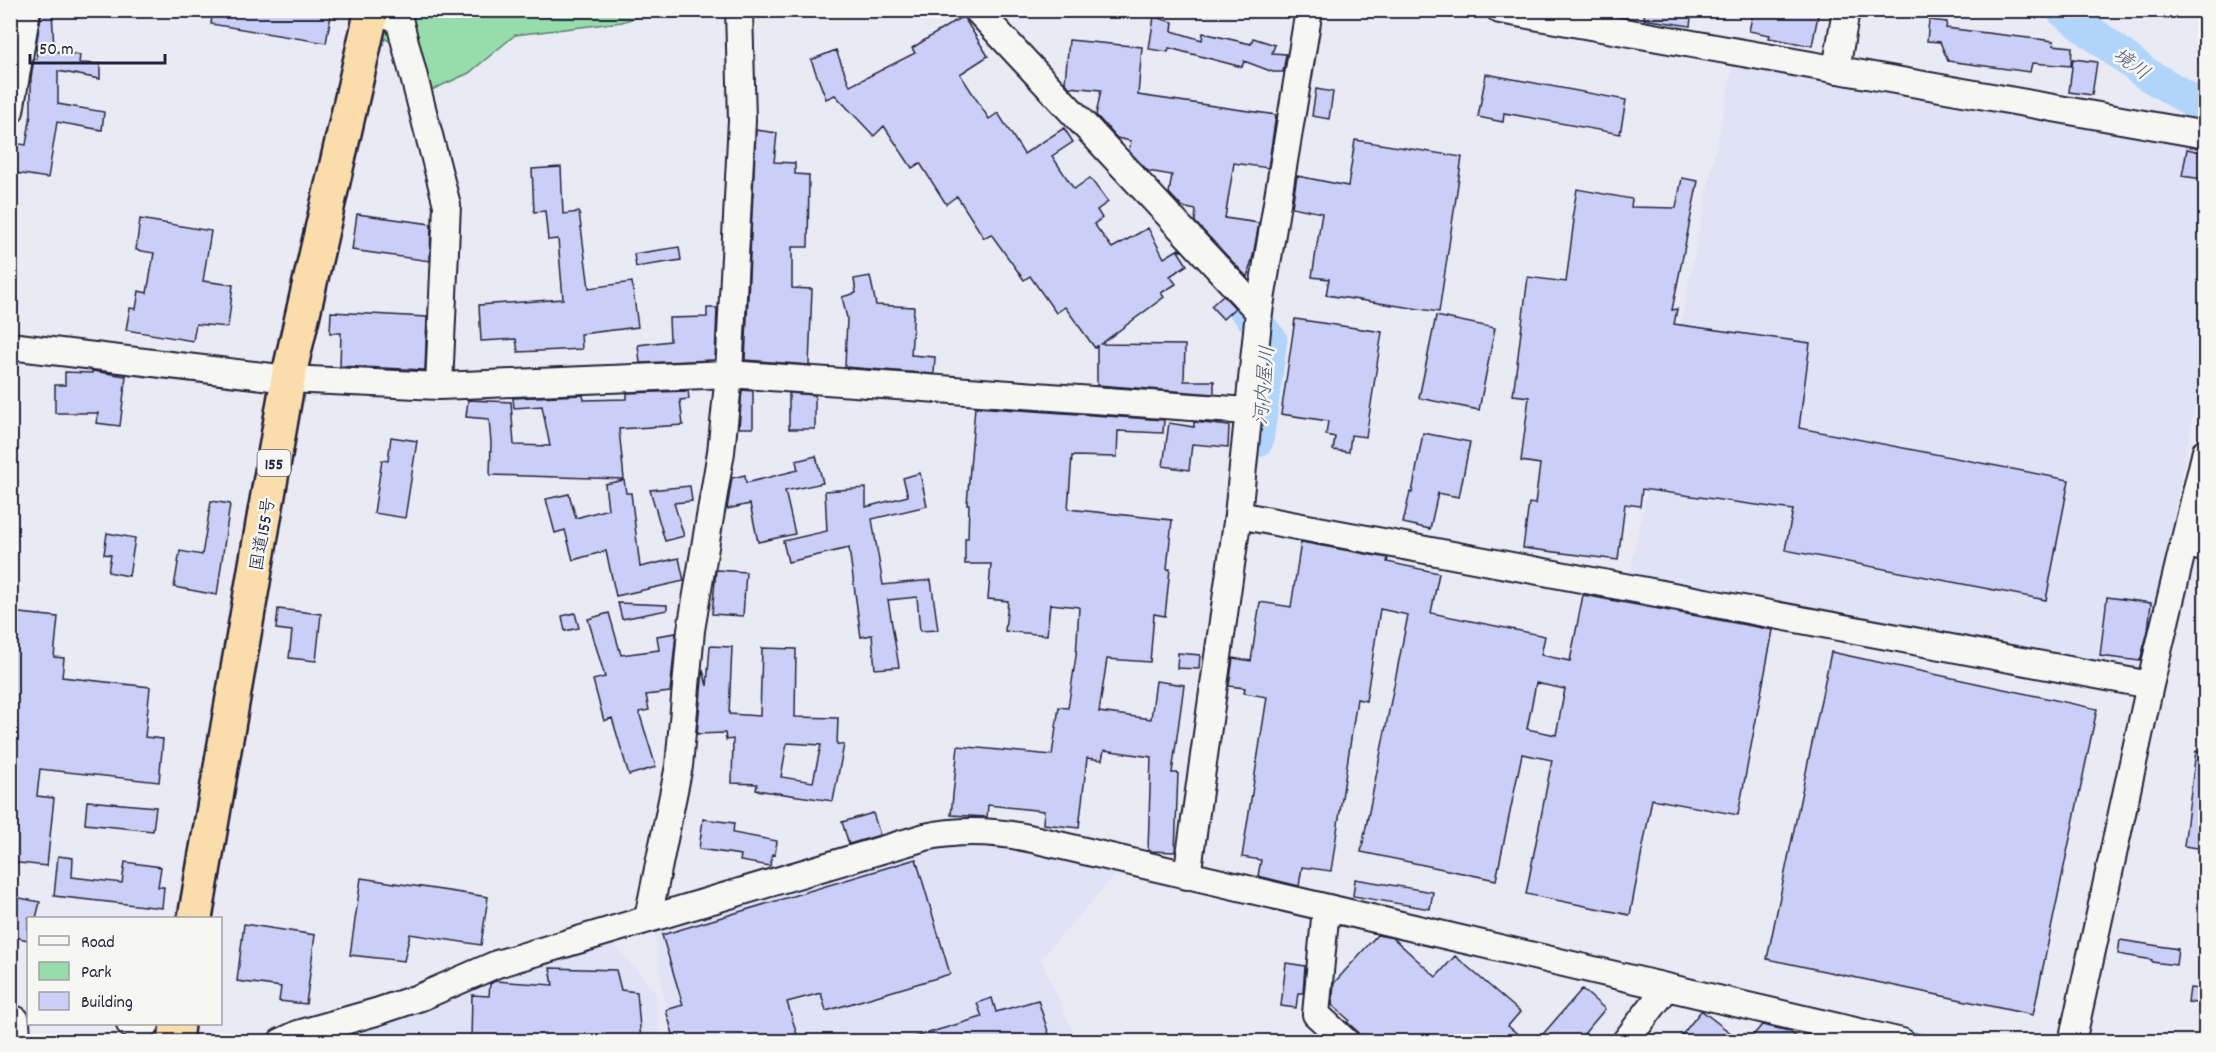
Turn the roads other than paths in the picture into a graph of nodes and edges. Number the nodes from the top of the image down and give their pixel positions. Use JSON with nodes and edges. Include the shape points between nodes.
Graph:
{"nodes":[{"id":1,"x":27,"y":10,"type":"edge"},
{"id":2,"x":373,"y":10,"type":"edge"},
{"id":3,"x":739,"y":10,"type":"edge"},
{"id":4,"x":977,"y":10,"type":"edge"},
{"id":5,"x":1309,"y":10,"type":"edge"},
{"id":6,"x":1500,"y":10,"type":"edge"},
{"id":7,"x":1846,"y":10,"type":"edge"},
{"id":8,"x":1836,"y":70,"type":"junction"},
{"id":9,"x":10,"y":111,"type":"edge"},
{"id":10,"x":2205,"y":135,"type":"edge"},
{"id":11,"x":1259,"y":312,"type":"junction"},
{"id":12,"x":10,"y":346,"type":"edge"},
{"id":13,"x":729,"y":374,"type":"junction"},
{"id":14,"x":288,"y":379,"type":"junction"},
{"id":15,"x":439,"y":386,"type":"junction"},
{"id":16,"x":1248,"y":411,"type":"junction"},
{"id":17,"x":2205,"y":451,"type":"edge"},
{"id":18,"x":1238,"y":515,"type":"junction"},
{"id":19,"x":2194,"y":546,"type":"edge"},
{"id":20,"x":2150,"y":686,"type":"junction"},
{"id":21,"x":1186,"y":876,"type":"junction"},
{"id":22,"x":1326,"y":908,"type":"junction"},
{"id":23,"x":195,"y":917,"type":"edge"},
{"id":24,"x":648,"y":918,"type":"junction"},
{"id":25,"x":1667,"y":987,"type":"junction"},
{"id":26,"x":177,"y":1025,"type":"edge"},
{"id":27,"x":175,"y":1041,"type":"edge"},
{"id":28,"x":281,"y":1041,"type":"edge"},
{"id":29,"x":1346,"y":1041,"type":"edge"},
{"id":30,"x":1625,"y":1041,"type":"edge"},
{"id":31,"x":1902,"y":1041,"type":"edge"},
{"id":32,"x":2072,"y":1041,"type":"edge"}],
"edges":[{"from":1,"to":9,"type":"street"},
{"from":2,"to":14,"type":"highway","name":"国道155号","number":"155"},
{"from":2,"to":15,"type":"street","via":[[399,19],[447,205]]},
{"from":3,"to":13,"type":"street","via":[[742,120]]},
{"from":4,"to":11,"type":"street"},
{"from":5,"to":11,"type":"street"},
{"from":6,"to":8,"type":"street"},
{"from":7,"to":8,"type":"street"},
{"from":8,"to":10,"type":"street"},
{"from":11,"to":16,"type":"street"},
{"from":12,"to":14,"type":"street"},
{"from":13,"to":15,"type":"street"},
{"from":13,"to":16,"type":"street"},
{"from":13,"to":24,"type":"street","via":[[721,452],[691,630],[679,766]]},
{"from":14,"to":15,"type":"street"},
{"from":14,"to":23,"type":"highway","name":"国道155号","number":"155"},
{"from":16,"to":18,"type":"street"},
{"from":17,"to":19,"type":"street"},
{"from":18,"to":20,"type":"street"},
{"from":18,"to":21,"type":"street"},
{"from":19,"to":20,"type":"street"},
{"from":20,"to":32,"type":"street"},
{"from":21,"to":22,"type":"street"},
{"from":21,"to":24,"type":"street","via":[[1008,834],[953,832],[913,840]]},
{"from":22,"to":25,"type":"street"},
{"from":22,"to":29,"type":"street","via":[[1316,1014]]},
{"from":24,"to":28,"type":"street","via":[[497,964],[421,997]]},
{"from":25,"to":30,"type":"street"},
{"from":25,"to":31,"type":"street"},
{"from":26,"to":27,"type":"highway"}]}
